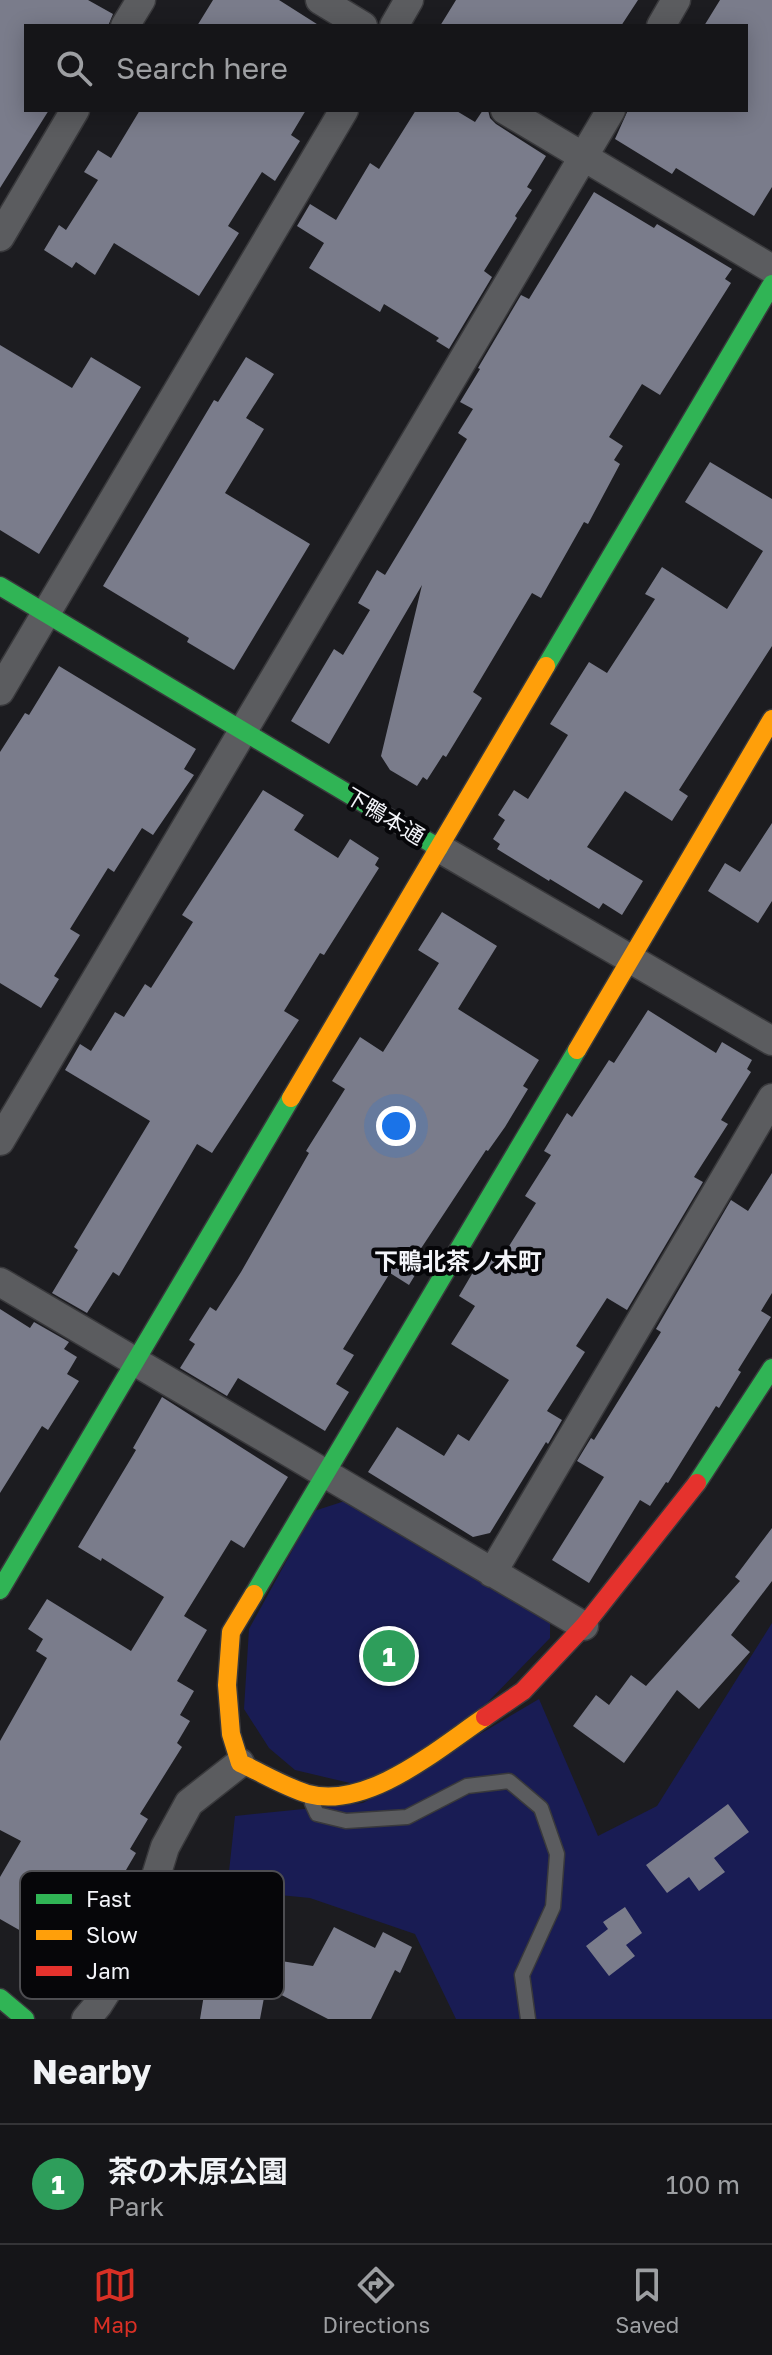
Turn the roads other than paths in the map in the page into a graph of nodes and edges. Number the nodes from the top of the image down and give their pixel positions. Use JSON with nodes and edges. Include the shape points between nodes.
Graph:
{"nodes":[{"id":1,"x":141,"y":0,"type":"edge"},
{"id":2,"x":320,"y":0,"type":"edge"},
{"id":3,"x":409,"y":0,"type":"edge"},
{"id":4,"x":676,"y":0,"type":"edge"},
{"id":5,"x":126,"y":24,"type":"edge"},
{"id":6,"x":360,"y":24,"type":"edge"},
{"id":7,"x":395,"y":24,"type":"edge"},
{"id":8,"x":662,"y":24,"type":"edge"},
{"id":9,"x":74,"y":112,"type":"edge"},
{"id":10,"x":343,"y":112,"type":"edge"},
{"id":11,"x":508,"y":112,"type":"edge"},
{"id":12,"x":610,"y":112,"type":"edge"},
{"id":13,"x":583,"y":157,"type":"junction"},
{"id":14,"x":0,"y":237,"type":"edge"},
{"id":15,"x":772,"y":269,"type":"edge"},
{"id":16,"x":772,"y":284,"type":"edge"},
{"id":17,"x":0,"y":586,"type":"edge"},
{"id":18,"x":46,"y":613,"type":"junction"},
{"id":19,"x":0,"y":691,"type":"edge"},
{"id":20,"x":772,"y":719,"type":"edge"},
{"id":21,"x":243,"y":731,"type":"junction"},
{"id":22,"x":439,"y":848,"type":"junction"},
{"id":23,"x":630,"y":959,"type":"junction"},
{"id":24,"x":772,"y":1041,"type":"edge"},
{"id":25,"x":772,"y":1098,"type":"edge"},
{"id":26,"x":0,"y":1141,"type":"edge"},
{"id":27,"x":0,"y":1282,"type":"edge"},
{"id":28,"x":135,"y":1362,"type":"junction"},
{"id":29,"x":772,"y":1368,"type":"edge"},
{"id":30,"x":327,"y":1475,"type":"junction"},
{"id":31,"x":492,"y":1573,"type":"junction"},
{"id":32,"x":0,"y":1590,"type":"edge"},
{"id":33,"x":584,"y":1626,"type":"junction"},
{"id":34,"x":240,"y":1763,"type":"junction"},
{"id":35,"x":309,"y":1794,"type":"junction"},
{"id":36,"x":158,"y":1871,"type":"edge"},
{"id":37,"x":0,"y":1998,"type":"edge"},
{"id":38,"x":102,"y":1999,"type":"edge"},
{"id":39,"x":25,"y":2019,"type":"edge"},
{"id":40,"x":86,"y":2019,"type":"edge"},
{"id":41,"x":528,"y":2019,"type":"edge"}],
"edges":[{"from":1,"to":5,"type":"street"},
{"from":2,"to":6,"type":"street"},
{"from":3,"to":7,"type":"street"},
{"from":4,"to":8,"type":"street"},
{"from":9,"to":14,"type":"street"},
{"from":10,"to":18,"type":"street"},
{"from":11,"to":13,"type":"street"},
{"from":12,"to":13,"type":"street"},
{"from":13,"to":15,"type":"street"},
{"from":13,"to":21,"type":"street"},
{"from":16,"to":22,"type":"street"},
{"from":17,"to":18,"type":"street","name":"下鴨本通"},
{"from":18,"to":19,"type":"street"},
{"from":18,"to":21,"type":"street","name":"下鴨本通"},
{"from":20,"to":23,"type":"street"},
{"from":21,"to":22,"type":"street","name":"下鴨本通"},
{"from":21,"to":26,"type":"street"},
{"from":22,"to":23,"type":"street","name":"下鴨本通"},
{"from":22,"to":28,"type":"street"},
{"from":23,"to":24,"type":"street","name":"下鴨本通"},
{"from":23,"to":30,"type":"street"},
{"from":25,"to":31,"type":"street"},
{"from":27,"to":28,"type":"street"},
{"from":28,"to":30,"type":"street"},
{"from":28,"to":32,"type":"street"},
{"from":29,"to":33,"type":"street","via":[[710,1467]]},
{"from":30,"to":31,"type":"street"},
{"from":30,"to":34,"type":"street","via":[[231,1632],[227,1685],[231,1734]]},
{"from":31,"to":33,"type":"street"},
{"from":33,"to":35,"type":"street","via":[[523,1691],[401,1774],[347,1797]]},
{"from":34,"to":35,"type":"street"},
{"from":34,"to":36,"type":"street","via":[[189,1803]]},
{"from":35,"to":41,"type":"lane","via":[[317,1814],[346,1821],[407,1817],[467,1786],[509,1781],[541,1808],[557,1854],[553,1907],[522,1975]]},
{"from":37,"to":39,"type":"street"},
{"from":38,"to":40,"type":"street"}]}
